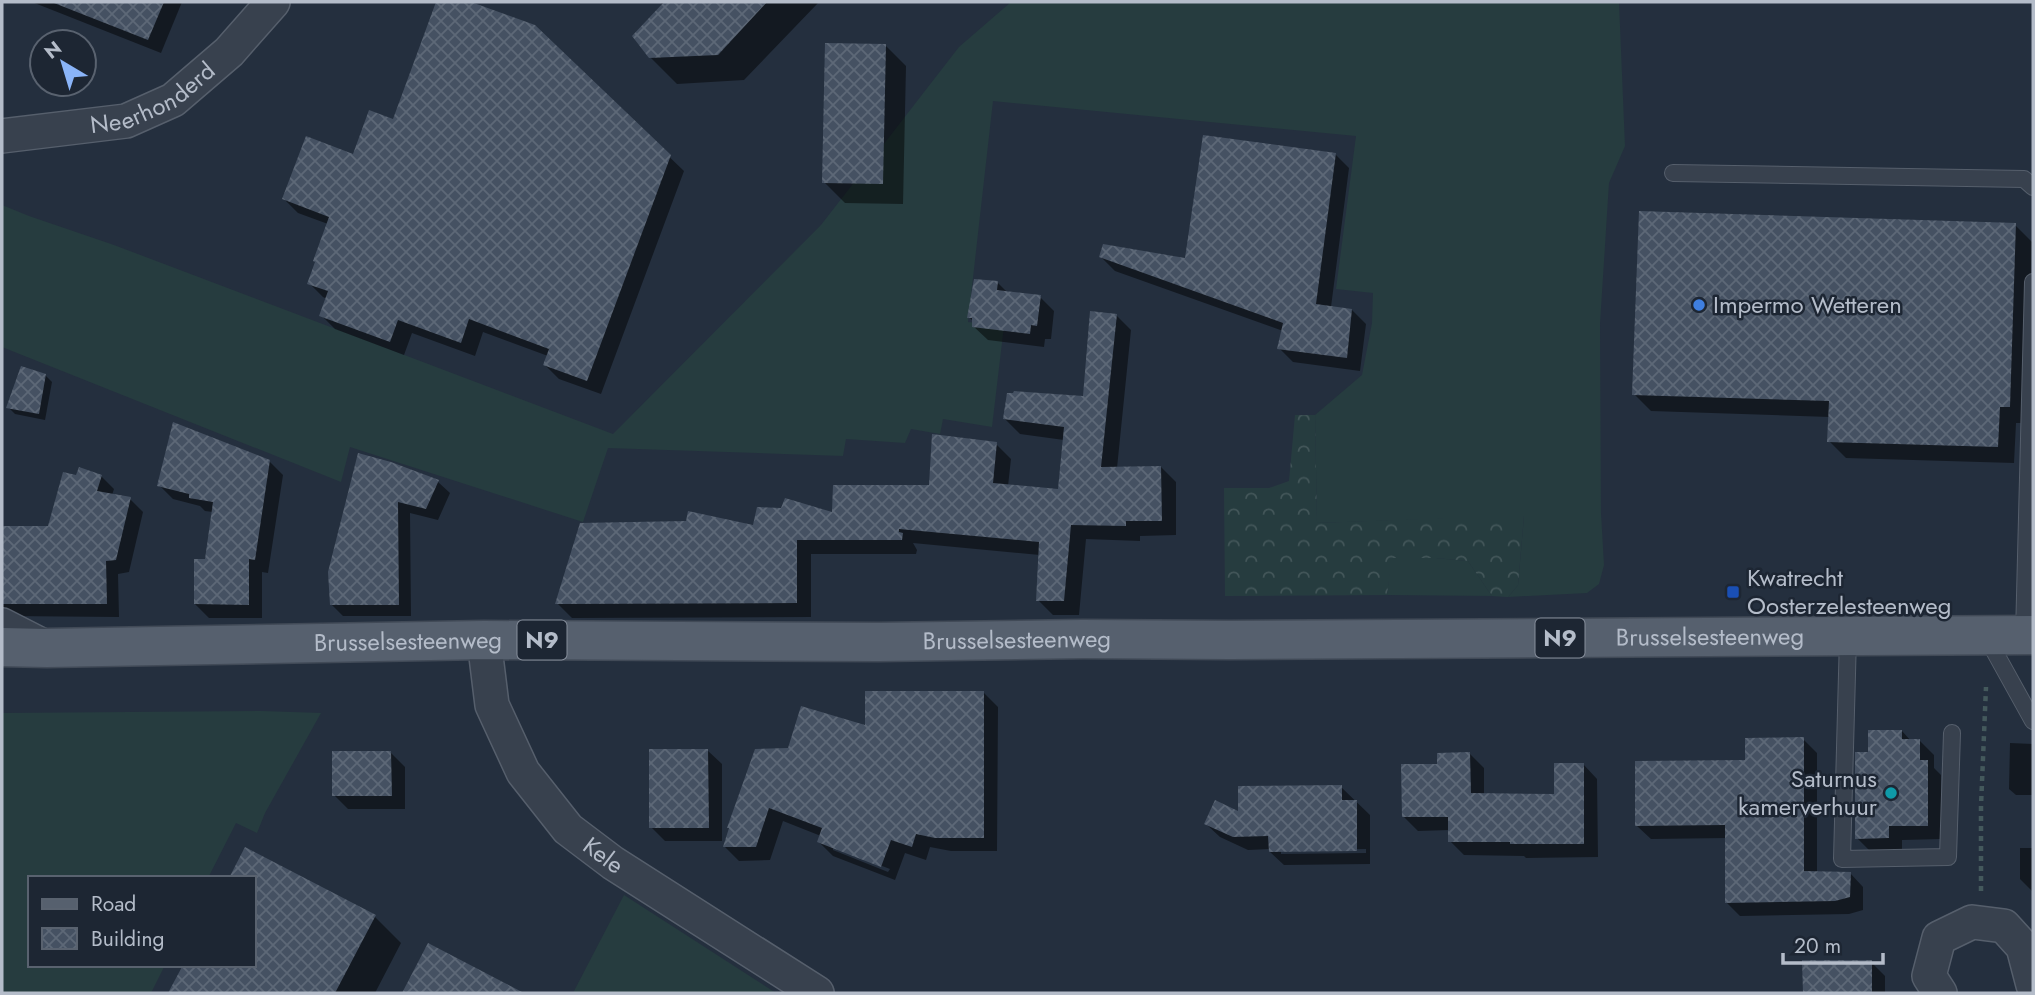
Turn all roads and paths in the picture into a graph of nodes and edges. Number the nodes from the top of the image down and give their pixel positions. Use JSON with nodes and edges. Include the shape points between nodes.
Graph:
{"nodes":[{"id":1,"x":273,"y":2,"type":"edge"},
{"id":2,"x":2,"y":136,"type":"edge"},
{"id":3,"x":1673,"y":173,"type":"dead end"},
{"id":4,"x":2033,"y":187,"type":"edge"},
{"id":5,"x":2033,"y":282,"type":"edge"},
{"id":6,"x":2,"y":625,"type":"edge"},
{"id":7,"x":2029,"y":635,"type":"edge"},
{"id":8,"x":1986,"y":636,"type":"junction"},
{"id":9,"x":1848,"y":637,"type":"junction"},
{"id":10,"x":484,"y":640,"type":"junction"},
{"id":11,"x":2,"y":647,"type":"edge"},
{"id":12,"x":47,"y":648,"type":"junction"},
{"id":13,"x":2033,"y":721,"type":"edge"},
{"id":14,"x":1952,"y":733,"type":"dead end"},
{"id":15,"x":1981,"y":924,"type":"junction"},
{"id":16,"x":2033,"y":985,"type":"edge"},
{"id":17,"x":817,"y":993,"type":"edge"},
{"id":18,"x":1940,"y":993,"type":"edge"}],
"edges":[{"from":1,"to":2,"type":"street","name":"Neerhonderd","via":[[229,52],[173,100],[126,121]]},
{"from":3,"to":4,"type":"lane","via":[[2024,179]]},
{"from":5,"to":7,"type":"lane"},
{"from":6,"to":12,"type":"street"},
{"from":7,"to":8,"type":"main road","name":"Brusselsesteenweg","number":"N9"},
{"from":8,"to":9,"type":"main road","name":"Brusselsesteenweg","number":"N9"},
{"from":8,"to":13,"type":"lane"},
{"from":8,"to":15,"type":"path"},
{"from":9,"to":10,"type":"main road","name":"Brusselsesteenweg","number":"N9"},
{"from":9,"to":14,"type":"lane","via":[[1842,859],[1948,857]]},
{"from":10,"to":12,"type":"main road","name":"Brusselsesteenweg","number":"N9"},
{"from":10,"to":17,"type":"street","name":"Kele","via":[[492,705],[523,772],[568,829],[613,863]]},
{"from":11,"to":12,"type":"main road","name":"Brusselsesteenweg","number":"N9"},
{"from":15,"to":16,"type":"street","via":[[2004,926],[2023,947]]},
{"from":15,"to":18,"type":"street","via":[[1972,922],[1938,938],[1929,976]]}]}
